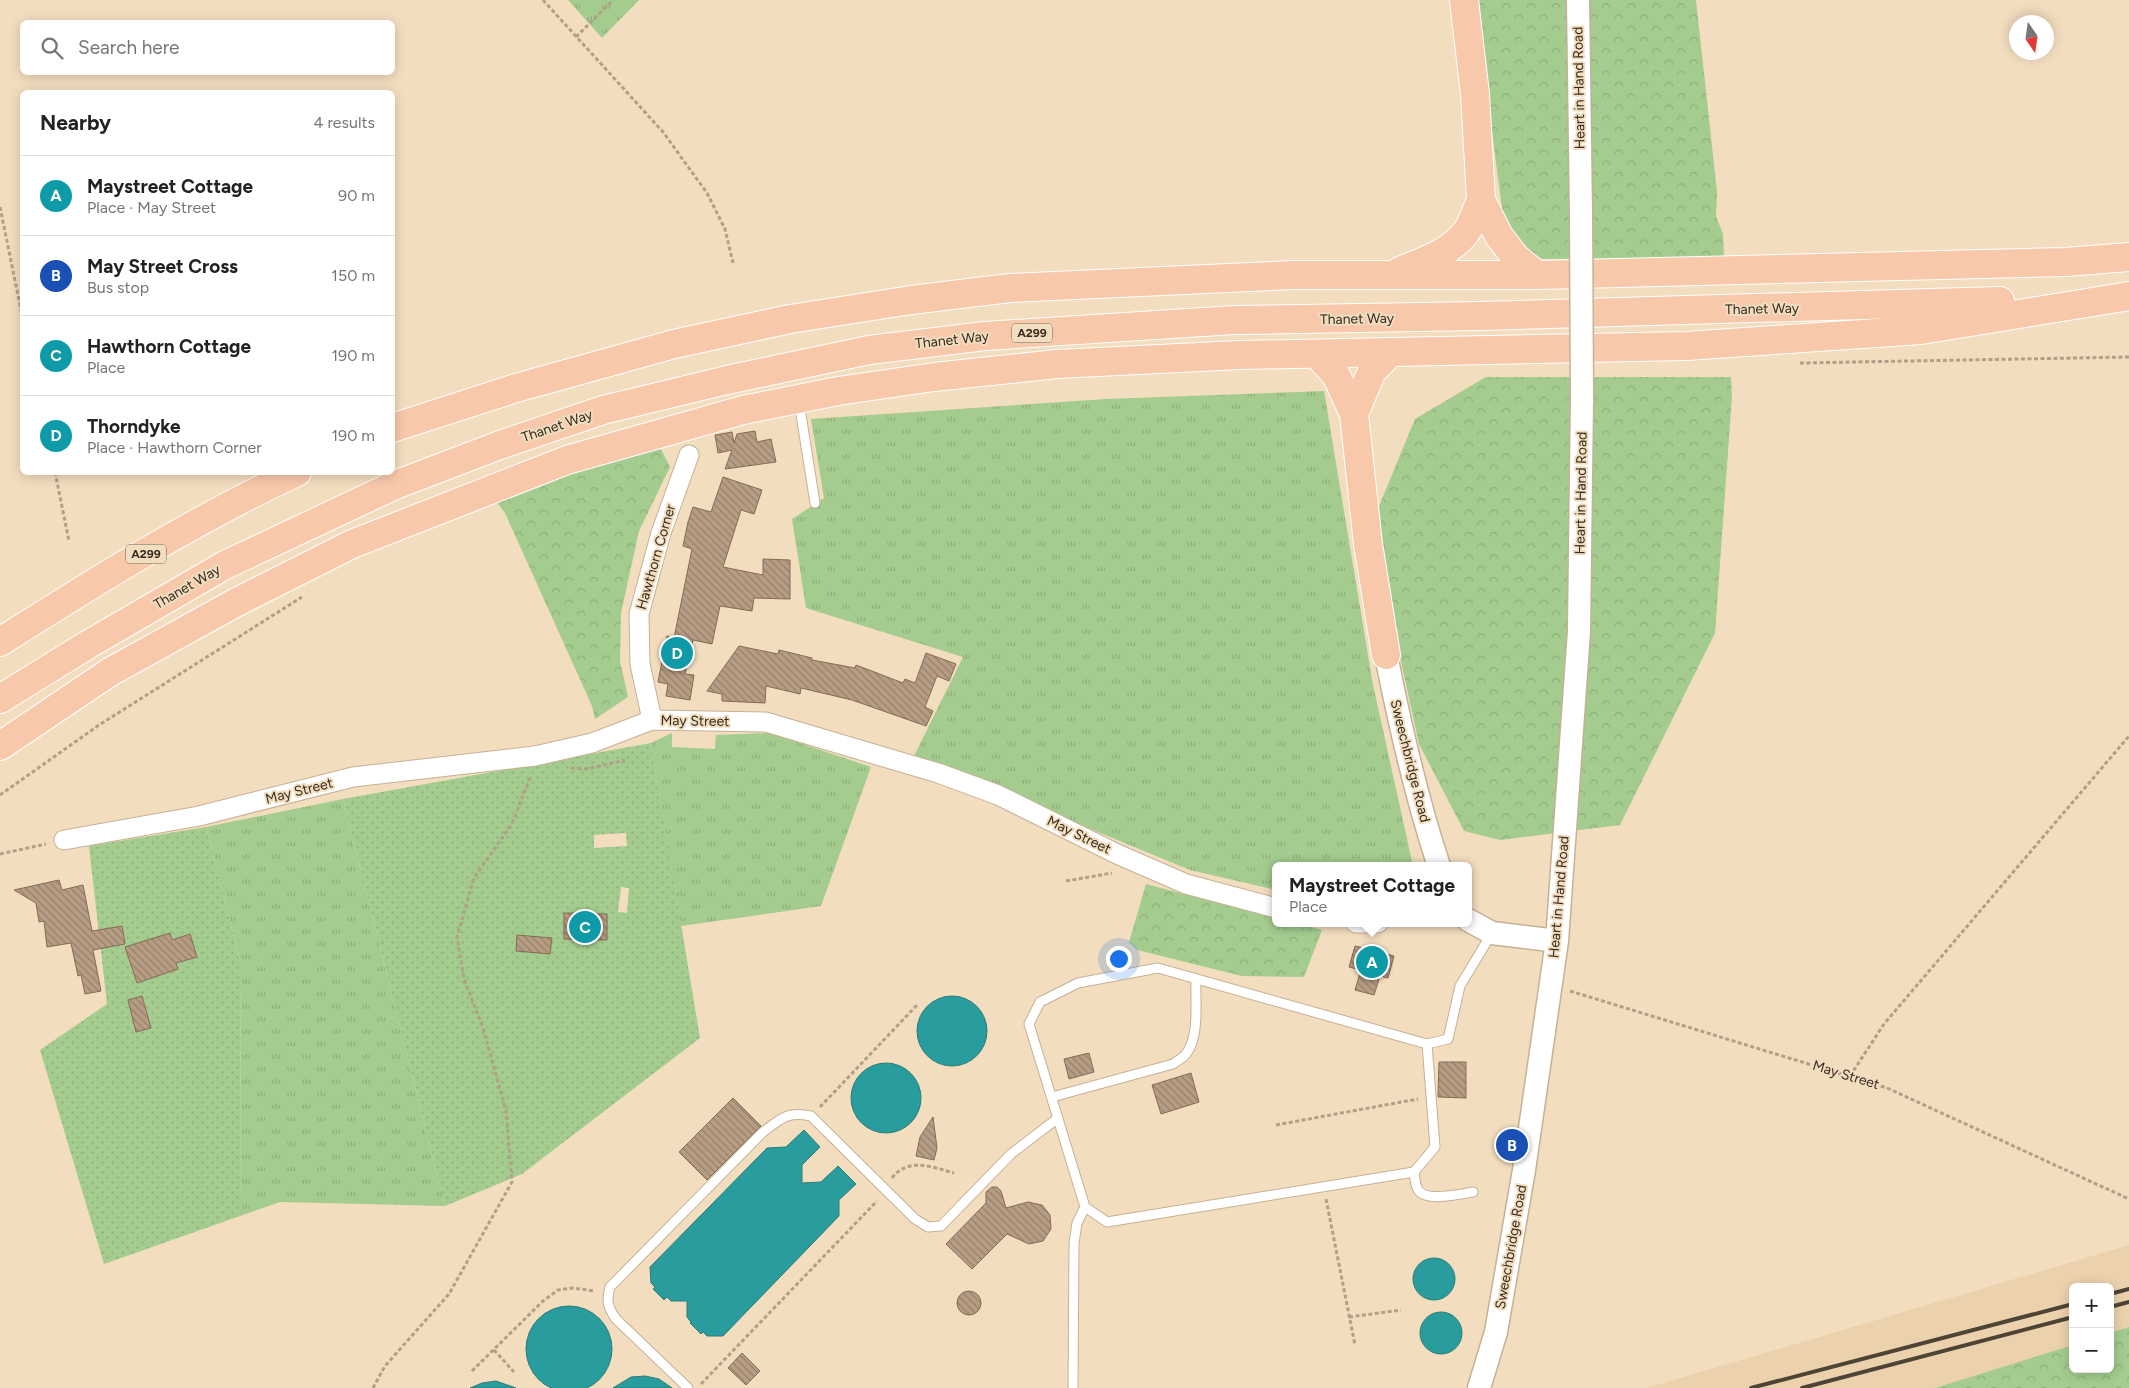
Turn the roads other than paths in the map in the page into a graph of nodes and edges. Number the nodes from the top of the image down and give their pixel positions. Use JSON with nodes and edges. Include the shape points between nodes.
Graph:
{"nodes":[{"id":1,"x":1464,"y":0,"type":"edge"},
{"id":2,"x":1578,"y":0,"type":"edge"},
{"id":3,"x":1481,"y":200,"type":"junction"},
{"id":4,"x":2129,"y":257,"type":"edge"},
{"id":5,"x":1390,"y":275,"type":"junction"},
{"id":6,"x":1538,"y":275,"type":"junction"},
{"id":7,"x":2129,"y":295,"type":"edge"},
{"id":8,"x":1391,"y":352,"type":"junction"},
{"id":9,"x":1316,"y":354,"type":"junction"},
{"id":10,"x":799,"y":399,"type":"junction"},
{"id":11,"x":1354,"y":414,"type":"junction"},
{"id":12,"x":395,"y":427,"type":"edge"},
{"id":13,"x":689,"y":455,"type":"dead end"},
{"id":14,"x":291,"y":475,"type":"edge"},
{"id":15,"x":815,"y":503,"type":"dead end"},
{"id":16,"x":0,"y":642,"type":"edge"},
{"id":17,"x":1386,"y":655,"type":"joint"},
{"id":18,"x":0,"y":699,"type":"edge"},
{"id":19,"x":652,"y":720,"type":"junction"},
{"id":20,"x":0,"y":746,"type":"edge"},
{"id":21,"x":64,"y":840,"type":"road end"},
{"id":22,"x":1438,"y":862,"type":"edge"},
{"id":23,"x":1272,"y":907,"type":"edge"},
{"id":24,"x":1472,"y":922,"type":"edge"},
{"id":25,"x":1492,"y":933,"type":"junction"},
{"id":26,"x":1557,"y":941,"type":"junction"},
{"id":27,"x":1196,"y":979,"type":"junction"},
{"id":28,"x":1550,"y":985,"type":"joint"},
{"id":29,"x":1427,"y":1044,"type":"junction"},
{"id":30,"x":1052,"y":1097,"type":"junction"},
{"id":31,"x":1058,"y":1118,"type":"junction"},
{"id":32,"x":1414,"y":1172,"type":"junction"},
{"id":33,"x":1473,"y":1192,"type":"dead end"},
{"id":34,"x":1085,"y":1207,"type":"junction"},
{"id":35,"x":688,"y":1388,"type":"edge"},
{"id":36,"x":1073,"y":1388,"type":"edge"},
{"id":37,"x":1479,"y":1388,"type":"edge"}],
"edges":[{"from":1,"to":3,"type":"highway","via":[[1475,94]]},
{"from":2,"to":26,"type":"street","name":"Heart in Hand Road","bridge":true,"via":[[1582,400],[1579,631]]},
{"from":3,"to":5,"type":"highway","via":[[1467,231],[1455,245]]},
{"from":3,"to":6,"type":"highway","via":[[1499,236],[1516,258]]},
{"from":4,"to":6,"type":"highway","via":[[2066,262]]},
{"from":5,"to":6,"type":"highway"},
{"from":5,"to":12,"type":"highway","via":[[1293,275],[1020,288],[911,300],[790,319],[674,344],[516,388]]},
{"from":7,"to":8,"type":"highway","via":[[1922,330],[1686,346]]},
{"from":7,"to":18,"type":"highway","name":"Thanet Way","number":"A299","via":[[1948,304],[1234,320],[985,336],[869,350],[603,410],[395,485],[226,564]]},
{"from":8,"to":9,"type":"highway"},
{"from":8,"to":11,"type":"highway","via":[[1372,371]]},
{"from":9,"to":10,"type":"highway","via":[[1057,364],[934,377]]},
{"from":9,"to":11,"type":"highway","via":[[1336,374]]},
{"from":10,"to":15,"type":"lane"},
{"from":10,"to":20,"type":"highway","via":[[698,422],[567,460],[352,544],[235,603],[110,672]]},
{"from":11,"to":17,"type":"highway","via":[[1368,544]]},
{"from":13,"to":19,"type":"street","name":"Hawthorn Corner","via":[[661,533],[640,614],[640,664]]},
{"from":14,"to":16,"type":"highway","number":"A299","via":[[160,546]]},
{"from":17,"to":22,"type":"street","name":"Sweechbridge Road","via":[[1400,727]]},
{"from":19,"to":21,"type":"street","name":"May Street","via":[[592,743],[535,756],[353,777],[199,816]]},
{"from":19,"to":23,"type":"street","name":"May Street","via":[[766,722],[938,773],[998,795],[1186,884]]},
{"from":24,"to":25,"type":"street"},
{"from":25,"to":26,"type":"street"},
{"from":25,"to":29,"type":"lane","via":[[1460,986],[1448,1039]]},
{"from":26,"to":28,"type":"street","name":"Heart in Hand Road"},
{"from":27,"to":29,"type":"lane"},
{"from":27,"to":30,"type":"lane","via":[[1194,1029],[1186,1054],[1173,1064]]},
{"from":27,"to":30,"type":"lane","via":[[1158,968],[1078,983],[1040,1002],[1029,1024]]},
{"from":28,"to":37,"type":"street","name":"Sweechbridge Road","via":[[1524,1170],[1496,1332]]},
{"from":29,"to":32,"type":"lane","via":[[1435,1147]]},
{"from":30,"to":31,"type":"lane"},
{"from":31,"to":34,"type":"lane"},
{"from":31,"to":35,"type":"lane","via":[[1011,1154],[941,1226],[928,1227],[915,1219],[811,1116],[785,1115],[763,1132],[610,1287],[607,1300],[616,1319]]},
{"from":32,"to":33,"type":"lane","via":[[1419,1192],[1424,1196]]},
{"from":32,"to":34,"type":"lane","via":[[1107,1222]]},
{"from":34,"to":36,"type":"lane","via":[[1077,1223],[1074,1244]]}]}
